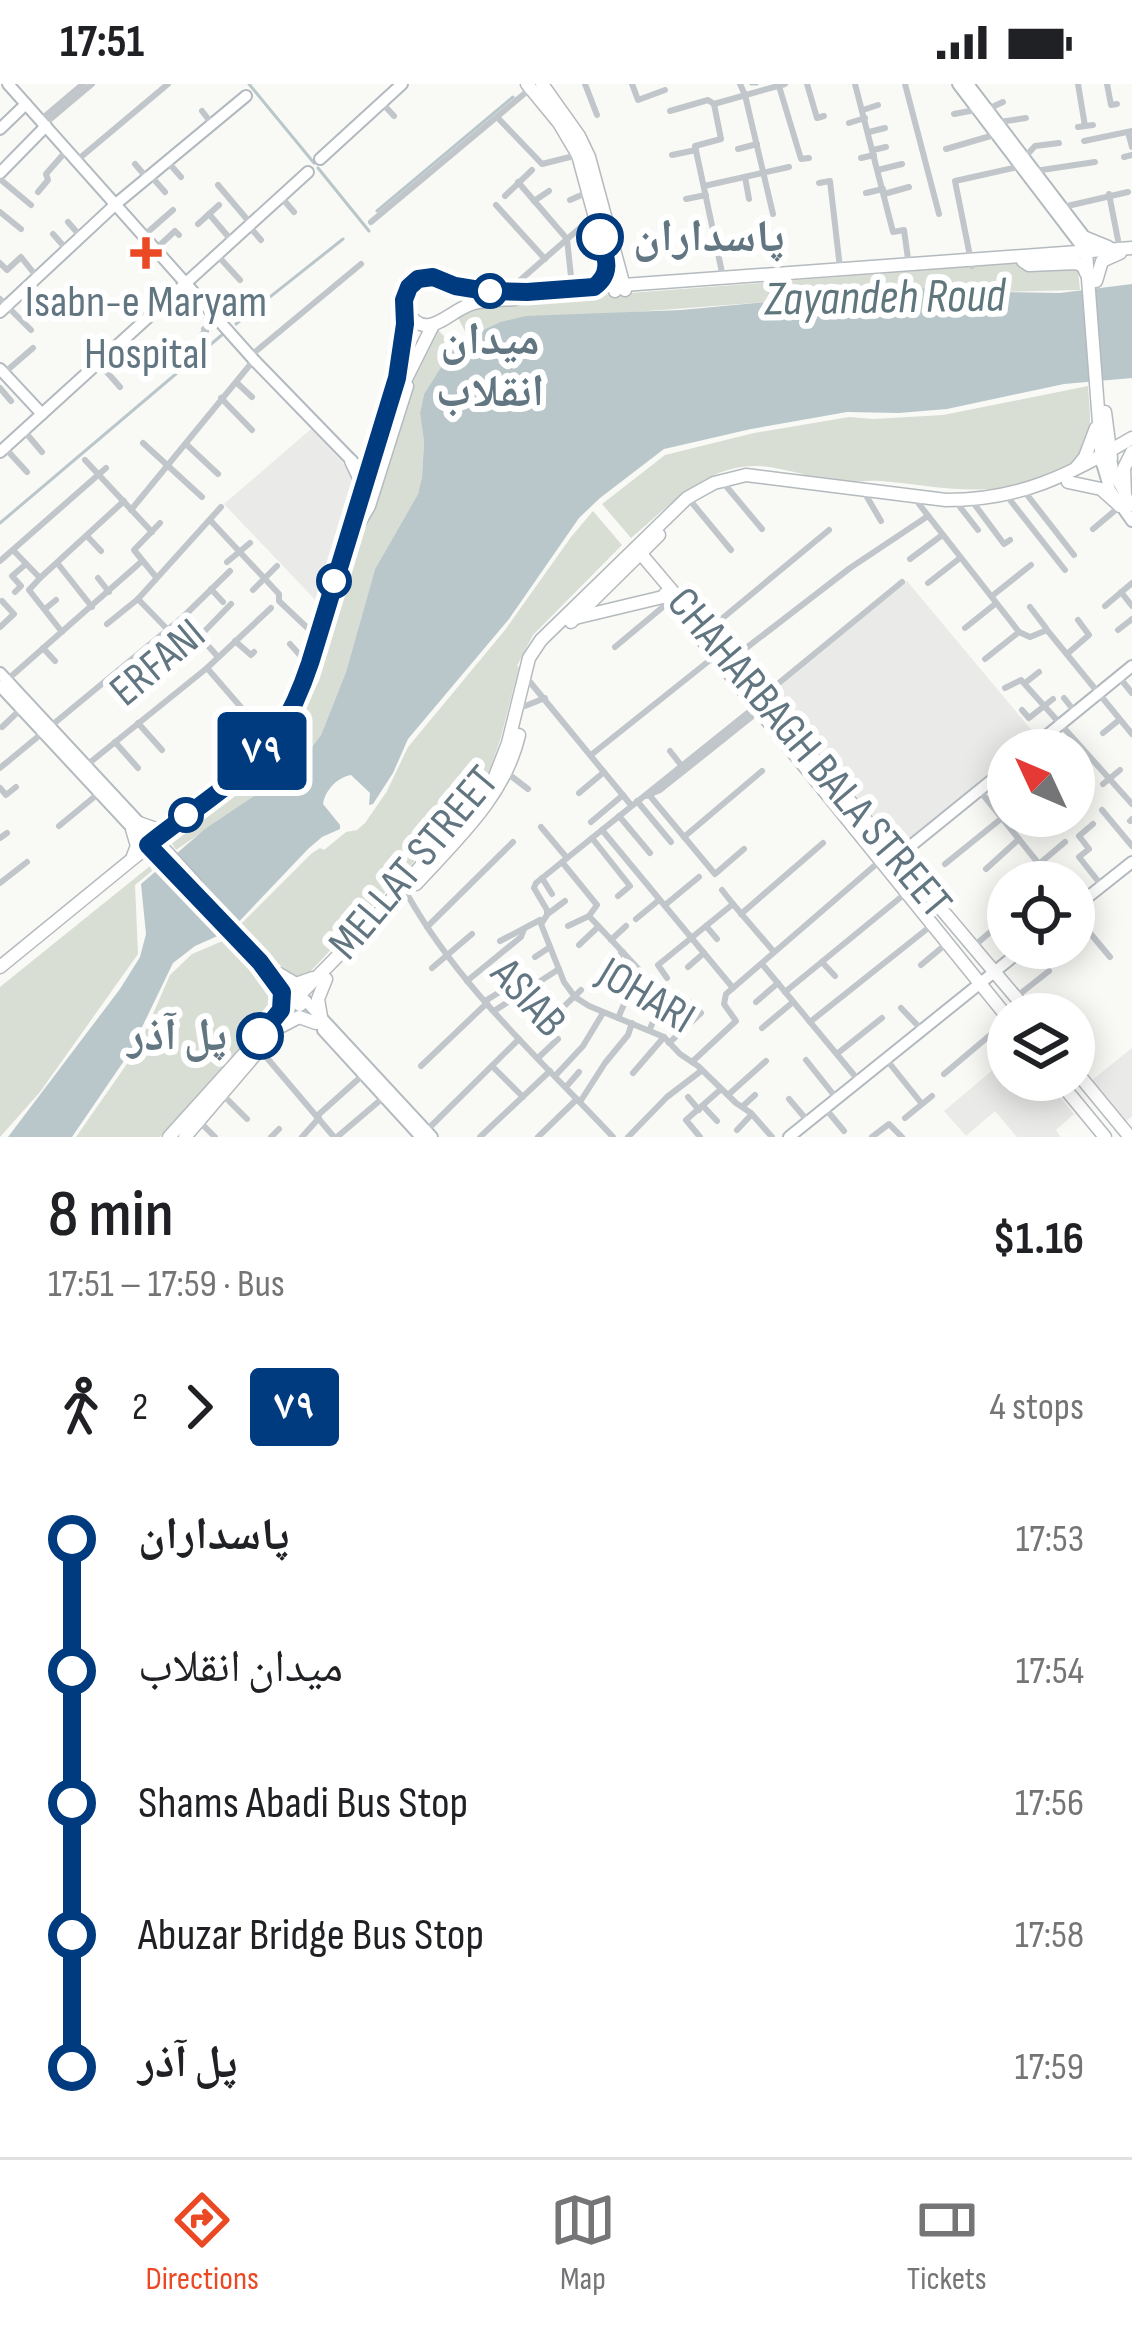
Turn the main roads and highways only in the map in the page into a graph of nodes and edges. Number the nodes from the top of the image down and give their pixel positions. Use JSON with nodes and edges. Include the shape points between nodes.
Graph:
{"nodes":[{"id":1,"x":10,"y":84,"type":"edge"},
{"id":2,"x":958,"y":84,"type":"edge"},
{"id":3,"x":968,"y":84,"type":"edge"},
{"id":4,"x":533,"y":86,"type":"edge"},
{"id":5,"x":400,"y":90,"type":"edge"},
{"id":6,"x":246,"y":96,"type":"dead end"},
{"id":7,"x":26,"y":104,"type":"junction"},
{"id":8,"x":983,"y":109,"type":"junction"},
{"id":9,"x":46,"y":121,"type":"junction"},
{"id":10,"x":0,"y":129,"type":"edge"},
{"id":11,"x":320,"y":159,"type":"dead end"},
{"id":12,"x":308,"y":172,"type":"dead end"},
{"id":13,"x":0,"y":176,"type":"edge"},
{"id":14,"x":119,"y":201,"type":"junction"},
{"id":15,"x":1123,"y":248,"type":"edge"},
{"id":16,"x":1086,"y":250,"type":"junction"},
{"id":17,"x":612,"y":260,"type":"junction"},
{"id":18,"x":1023,"y":261,"type":"junction"},
{"id":19,"x":972,"y":263,"type":"junction"},
{"id":20,"x":189,"y":280,"type":"junction"},
{"id":21,"x":1092,"y":280,"type":"junction"},
{"id":22,"x":445,"y":283,"type":"junction"},
{"id":23,"x":594,"y":287,"type":"junction"},
{"id":24,"x":625,"y":288,"type":"junction"},
{"id":25,"x":197,"y":293,"type":"junction"},
{"id":26,"x":174,"y":294,"type":"junction"},
{"id":27,"x":2,"y":306,"type":"edge"},
{"id":28,"x":406,"y":310,"type":"junction"},
{"id":29,"x":450,"y":313,"type":"junction"},
{"id":30,"x":433,"y":325,"type":"junction"},
{"id":31,"x":255,"y":356,"type":"junction"},
{"id":32,"x":411,"y":366,"type":"junction"},
{"id":33,"x":2,"y":379,"type":"edge"},
{"id":34,"x":42,"y":414,"type":"junction"},
{"id":35,"x":1102,"y":421,"type":"junction"},
{"id":36,"x":378,"y":441,"type":"junction"},
{"id":37,"x":1132,"y":444,"type":"edge"},
{"id":38,"x":2,"y":450,"type":"edge"},
{"id":39,"x":1106,"y":457,"type":"junction"},
{"id":40,"x":352,"y":458,"type":"junction"},
{"id":41,"x":370,"y":475,"type":"junction"},
{"id":42,"x":1070,"y":477,"type":"junction"},
{"id":43,"x":1126,"y":502,"type":"edge"},
{"id":44,"x":1132,"y":521,"type":"edge"},
{"id":45,"x":358,"y":525,"type":"junction"},
{"id":46,"x":639,"y":553,"type":"junction"},
{"id":47,"x":669,"y":599,"type":"junction"},
{"id":48,"x":575,"y":618,"type":"junction"},
{"id":49,"x":1132,"y":667,"type":"edge"},
{"id":50,"x":3,"y":677,"type":"edge"},
{"id":51,"x":752,"y":694,"type":"junction"},
{"id":52,"x":48,"y":727,"type":"junction"},
{"id":53,"x":1054,"y":729,"type":"edge"},
{"id":54,"x":987,"y":785,"type":"edge"},
{"id":55,"x":176,"y":822,"type":"junction"},
{"id":56,"x":135,"y":826,"type":"junction"},
{"id":57,"x":870,"y":836,"type":"junction"},
{"id":58,"x":157,"y":848,"type":"junction"},
{"id":59,"x":897,"y":857,"type":"junction"},
{"id":60,"x":1132,"y":862,"type":"edge"},
{"id":61,"x":124,"y":865,"type":"junction"},
{"id":62,"x":921,"y":885,"type":"junction"},
{"id":63,"x":1095,"y":891,"type":"edge"},
{"id":64,"x":906,"y":892,"type":"junction"},
{"id":65,"x":262,"y":960,"type":"junction"},
{"id":66,"x":0,"y":967,"type":"edge"},
{"id":67,"x":997,"y":969,"type":"edge"},
{"id":68,"x":994,"y":971,"type":"junction"},
{"id":69,"x":279,"y":974,"type":"junction"},
{"id":70,"x":0,"y":976,"type":"edge"},
{"id":71,"x":323,"y":977,"type":"junction"},
{"id":72,"x":979,"y":983,"type":"junction"},
{"id":73,"x":987,"y":993,"type":"edge"},
{"id":74,"x":1013,"y":993,"type":"edge"},
{"id":75,"x":300,"y":1000,"type":"junction"},
{"id":76,"x":319,"y":1020,"type":"junction"},
{"id":77,"x":276,"y":1025,"type":"junction"},
{"id":78,"x":1095,"y":1093,"type":"edge"},
{"id":79,"x":1075,"y":1101,"type":"edge"},
{"id":80,"x":1128,"y":1130,"type":"edge"},
{"id":81,"x":424,"y":1136,"type":"edge"},
{"id":82,"x":169,"y":1137,"type":"edge"},
{"id":83,"x":185,"y":1137,"type":"edge"},
{"id":84,"x":789,"y":1137,"type":"edge"},
{"id":85,"x":1105,"y":1137,"type":"edge"}],
"edges":[{"from":1,"to":7,"type":"main road"},
{"from":1,"to":9,"type":"main road"},
{"from":2,"to":8,"type":"main road"},
{"from":3,"to":8,"type":"main road"},
{"from":4,"to":17,"type":"main road","via":[[578,154]]},
{"from":4,"to":17,"type":"main road","via":[[589,157]]},
{"from":5,"to":11,"type":"main road"},
{"from":6,"to":14,"type":"main road"},
{"from":7,"to":9,"type":"main road"},
{"from":7,"to":10,"type":"main road"},
{"from":8,"to":16,"type":"main road"},
{"from":9,"to":13,"type":"main road"},
{"from":9,"to":14,"type":"main road"},
{"from":9,"to":14,"type":"main road"},
{"from":12,"to":20,"type":"main road"},
{"from":14,"to":20,"type":"main road"},
{"from":14,"to":20,"type":"main road"},
{"from":14,"to":27,"type":"main road"},
{"from":15,"to":16,"type":"main road"},
{"from":15,"to":21,"type":"main road","via":[[1102,261]]},
{"from":16,"to":18,"type":"main road"},
{"from":16,"to":19,"type":"main road"},
{"from":16,"to":21,"type":"main road"},
{"from":17,"to":23,"type":"main road"},
{"from":17,"to":24,"type":"main road"},
{"from":17,"to":24,"type":"main road"},
{"from":18,"to":19,"type":"main road"},
{"from":18,"to":21,"type":"main road","via":[[1076,263]]},
{"from":19,"to":24,"type":"main road"},
{"from":20,"to":25,"type":"main road"},
{"from":20,"to":26,"type":"main road"},
{"from":20,"to":31,"type":"main road"},
{"from":21,"to":35,"type":"main road"},
{"from":22,"to":23,"type":"main road","via":[[513,292]]},
{"from":22,"to":28,"type":"main road","via":[[413,282]]},
{"from":22,"to":29,"type":"main road"},
{"from":23,"to":24,"type":"main road"},
{"from":24,"to":29,"type":"main road","via":[[481,302]]},
{"from":25,"to":26,"type":"main road"},
{"from":25,"to":31,"type":"main road"},
{"from":26,"to":34,"type":"main road"},
{"from":28,"to":30,"type":"main road","via":[[415,322]]},
{"from":28,"to":36,"type":"main road"},
{"from":29,"to":30,"type":"main road"},
{"from":30,"to":32,"type":"main road"},
{"from":31,"to":40,"type":"main road"},
{"from":32,"to":41,"type":"main road"},
{"from":32,"to":45,"type":"main road"},
{"from":33,"to":34,"type":"main road"},
{"from":34,"to":38,"type":"main road"},
{"from":35,"to":37,"type":"main road"},
{"from":35,"to":39,"type":"main road"},
{"from":35,"to":42,"type":"main road"},
{"from":36,"to":40,"type":"main road"},
{"from":36,"to":41,"type":"main road"},
{"from":37,"to":39,"type":"main road"},
{"from":37,"to":43,"type":"main road"},
{"from":39,"to":42,"type":"main road"},
{"from":39,"to":43,"type":"main road"},
{"from":40,"to":41,"type":"main road"},
{"from":40,"to":41,"type":"main road"},
{"from":41,"to":45,"type":"main road"},
{"from":41,"to":55,"type":"main road","via":[[288,715],[250,763]]},
{"from":42,"to":43,"type":"main road"},
{"from":42,"to":46,"type":"main road","via":[[1028,496],[924,510],[746,481],[693,504]]},
{"from":42,"to":46,"type":"main road","via":[[946,500],[746,475],[687,498]]},
{"from":43,"to":44,"type":"main road"},
{"from":45,"to":58,"type":"main road","via":[[288,729]]},
{"from":46,"to":47,"type":"main road","name":"CHAHARBAGH BALA STREET"},
{"from":46,"to":48,"type":"main road","name":"MELLAT STREET"},
{"from":46,"to":51,"type":"main road","name":"CHAHARBAGH BALA STREET"},
{"from":46,"to":71,"type":"main road","name":"MELLAT STREET","via":[[541,640],[494,779]]},
{"from":47,"to":48,"type":"main road"},
{"from":47,"to":51,"type":"main road","name":"CHAHARBAGH BALA STREET"},
{"from":48,"to":71,"type":"main road","name":"MELLAT STREET","via":[[535,662],[507,772],[469,827]]},
{"from":49,"to":53,"type":"main road"},
{"from":50,"to":52,"type":"main road"},
{"from":50,"to":52,"type":"main road","via":[[21,709]]},
{"from":51,"to":57,"type":"main road","name":"CHAHARBAGH BALA STREET"},
{"from":52,"to":56,"type":"main road"},
{"from":52,"to":56,"type":"main road","via":[[98,793]]},
{"from":54,"to":59,"type":"main road"},
{"from":55,"to":56,"type":"main road"},
{"from":55,"to":58,"type":"main road"},
{"from":56,"to":58,"type":"main road"},
{"from":56,"to":61,"type":"main road","via":[[137,846]]},
{"from":57,"to":59,"type":"main road","name":"CHAHARBAGH BALA STREET"},
{"from":57,"to":64,"type":"main road","name":"CHAHARBAGH BALA STREET"},
{"from":58,"to":61,"type":"main road"},
{"from":58,"to":65,"type":"main road"},
{"from":58,"to":70,"type":"main road"},
{"from":59,"to":62,"type":"main road","name":"CHAHARBAGH BALA STREET"},
{"from":60,"to":63,"type":"main road"},
{"from":61,"to":66,"type":"main road"},
{"from":62,"to":64,"type":"main road"},
{"from":62,"to":68,"type":"main road","name":"CHAHARBAGH BALA STREET"},
{"from":64,"to":72,"type":"main road","name":"CHAHARBAGH BALA STREET"},
{"from":65,"to":69,"type":"main road"},
{"from":65,"to":75,"type":"main road"},
{"from":65,"to":77,"type":"main road","via":[[284,998]]},
{"from":67,"to":68,"type":"main road"},
{"from":68,"to":72,"type":"main road"},
{"from":68,"to":74,"type":"main road","name":"CHAHARBAGH BALA STREET"},
{"from":69,"to":71,"type":"main road","via":[[300,984]]},
{"from":69,"to":75,"type":"main road"},
{"from":71,"to":75,"type":"main road","name":"MELLAT STREET"},
{"from":71,"to":76,"type":"main road"},
{"from":72,"to":73,"type":"main road","name":"CHAHARBAGH BALA STREET"},
{"from":72,"to":84,"type":"main road"},
{"from":75,"to":76,"type":"main road"},
{"from":75,"to":77,"type":"main road","name":"MELLAT STREET"},
{"from":76,"to":77,"type":"main road"},
{"from":76,"to":81,"type":"main road"},
{"from":76,"to":81,"type":"main road"},
{"from":77,"to":82,"type":"main road","name":"MELLAT STREET"},
{"from":77,"to":83,"type":"main road","name":"MELLAT STREET"},
{"from":78,"to":80,"type":"main road"},
{"from":79,"to":85,"type":"main road"}]}
